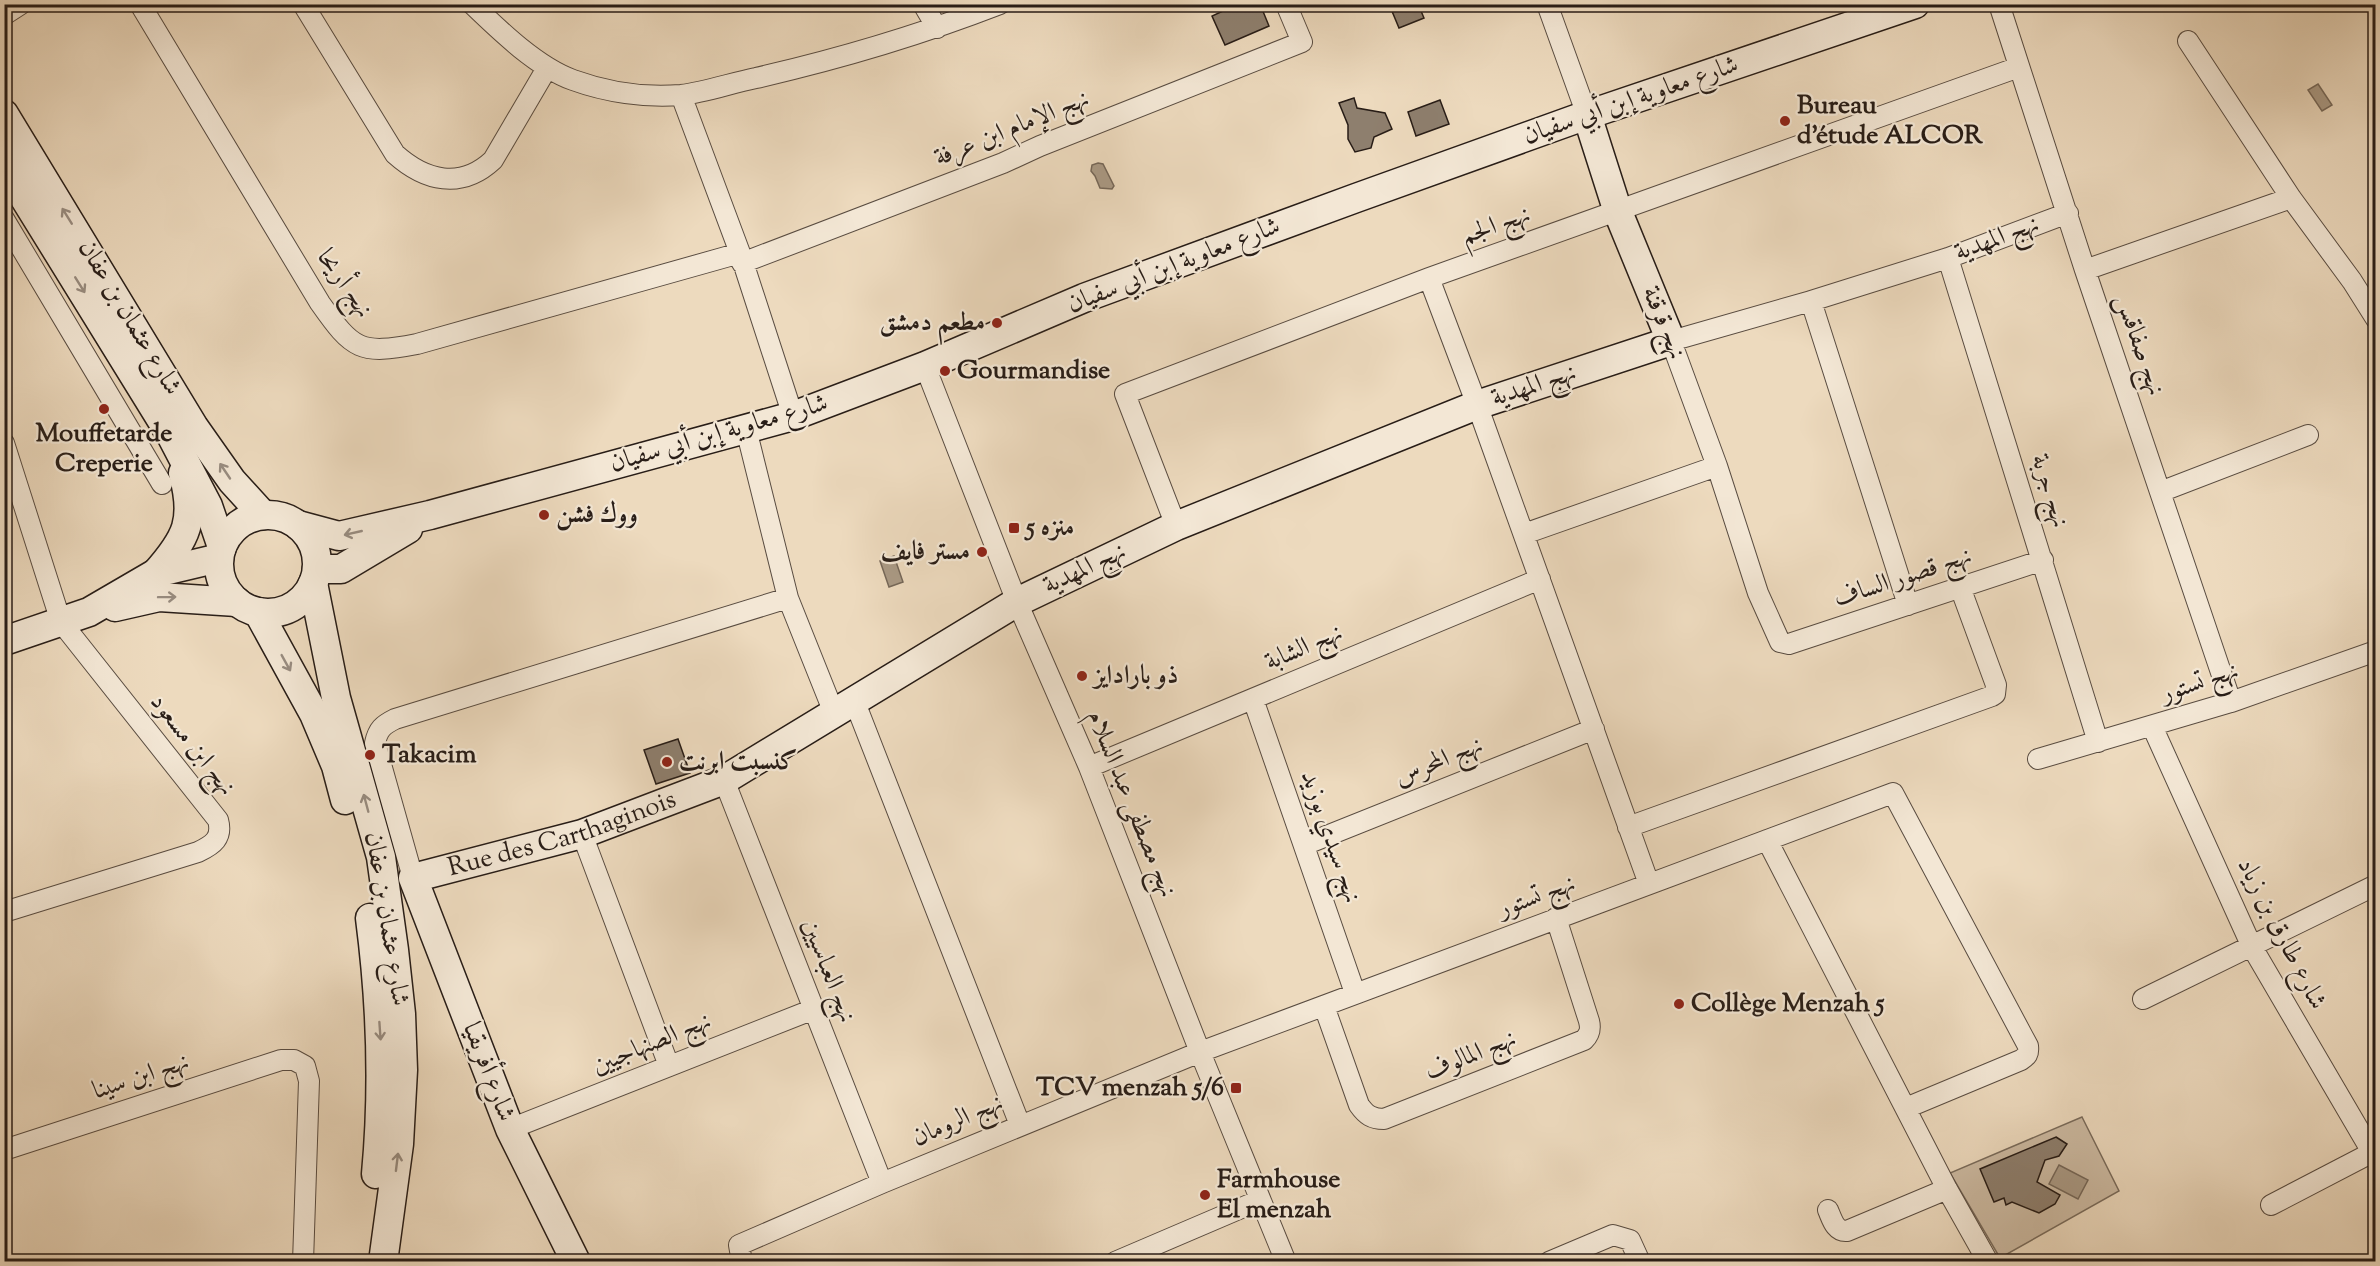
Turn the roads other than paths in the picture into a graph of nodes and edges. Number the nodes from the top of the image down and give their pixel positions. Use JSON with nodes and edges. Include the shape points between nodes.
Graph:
{"nodes":[{"id":1,"x":21,"y":4,"type":"edge"},
{"id":2,"x":140,"y":4,"type":"edge"},
{"id":3,"x":303,"y":4,"type":"edge"},
{"id":4,"x":472,"y":4,"type":"edge"},
{"id":5,"x":923,"y":4,"type":"edge"},
{"id":6,"x":999,"y":4,"type":"edge"},
{"id":7,"x":1286,"y":4,"type":"edge"},
{"id":8,"x":1547,"y":4,"type":"edge"},
{"id":9,"x":1915,"y":4,"type":"edge"},
{"id":10,"x":1999,"y":4,"type":"edge"},
{"id":11,"x":4,"y":15,"type":"edge"},
{"id":12,"x":937,"y":28,"type":"junction"},
{"id":13,"x":2188,"y":41,"type":"dead end"},
{"id":14,"x":2019,"y":67,"type":"junction"},
{"id":15,"x":548,"y":68,"type":"junction"},
{"id":16,"x":681,"y":95,"type":"junction"},
{"id":17,"x":4,"y":114,"type":"edge"},
{"id":18,"x":1587,"y":116,"type":"junction"},
{"id":19,"x":4,"y":165,"type":"edge"},
{"id":20,"x":2291,"y":198,"type":"junction"},
{"id":21,"x":1618,"y":212,"type":"junction"},
{"id":22,"x":2068,"y":213,"type":"junction"},
{"id":23,"x":4,"y":219,"type":"edge"},
{"id":24,"x":741,"y":258,"type":"junction"},
{"id":25,"x":1948,"y":258,"type":"junction"},
{"id":26,"x":2085,"y":270,"type":"junction"},
{"id":27,"x":1429,"y":278,"type":"junction"},
{"id":28,"x":1811,"y":301,"type":"junction"},
{"id":29,"x":2376,"y":319,"type":"edge"},
{"id":30,"x":1671,"y":341,"type":"junction"},
{"id":31,"x":925,"y":366,"type":"junction"},
{"id":32,"x":1477,"y":405,"type":"junction"},
{"id":33,"x":793,"y":416,"type":"junction"},
{"id":34,"x":746,"y":429,"type":"junction"},
{"id":35,"x":2308,"y":435,"type":"dead end"},
{"id":36,"x":172,"y":437,"type":"junction"},
{"id":37,"x":4,"y":443,"type":"edge"},
{"id":38,"x":1717,"y":466,"type":"junction"},
{"id":39,"x":162,"y":484,"type":"dead end"},
{"id":40,"x":2160,"y":492,"type":"junction"},
{"id":41,"x":263,"y":515,"type":"junction"},
{"id":42,"x":430,"y":516,"type":"junction"},
{"id":43,"x":298,"y":525,"type":"junction"},
{"id":44,"x":1176,"y":526,"type":"junction"},
{"id":45,"x":1524,"y":534,"type":"junction"},
{"id":46,"x":220,"y":553,"type":"junction"},
{"id":47,"x":2043,"y":560,"type":"junction"},
{"id":48,"x":156,"y":573,"type":"junction"},
{"id":49,"x":315,"y":576,"type":"junction"},
{"id":50,"x":1540,"y":579,"type":"junction"},
{"id":51,"x":1960,"y":587,"type":"junction"},
{"id":52,"x":788,"y":598,"type":"junction"},
{"id":53,"x":1017,"y":602,"type":"junction"},
{"id":54,"x":1908,"y":605,"type":"junction"},
{"id":55,"x":247,"y":607,"type":"junction"},
{"id":56,"x":89,"y":612,"type":"junction"},
{"id":57,"x":61,"y":622,"type":"junction"},
{"id":58,"x":4,"y":641,"type":"edge"},
{"id":59,"x":1780,"y":642,"type":"joint"},
{"id":60,"x":2376,"y":651,"type":"edge"},
{"id":61,"x":1253,"y":699,"type":"junction"},
{"id":62,"x":2231,"y":702,"type":"junction"},
{"id":63,"x":844,"y":707,"type":"junction"},
{"id":64,"x":2152,"y":726,"type":"junction"},
{"id":65,"x":1594,"y":729,"type":"junction"},
{"id":66,"x":2098,"y":742,"type":"junction"},
{"id":67,"x":2038,"y":759,"type":"dead end"},
{"id":68,"x":1089,"y":767,"type":"junction"},
{"id":69,"x":724,"y":780,"type":"junction"},
{"id":70,"x":1628,"y":827,"type":"junction"},
{"id":71,"x":582,"y":834,"type":"junction"},
{"id":72,"x":1767,"y":840,"type":"junction"},
{"id":73,"x":1304,"y":845,"type":"junction"},
{"id":74,"x":413,"y":878,"type":"junction"},
{"id":75,"x":1649,"y":885,"type":"junction"},
{"id":76,"x":2376,"y":885,"type":"edge"},
{"id":77,"x":4,"y":912,"type":"edge"},
{"id":78,"x":1556,"y":918,"type":"junction"},
{"id":79,"x":2252,"y":947,"type":"junction"},
{"id":80,"x":1355,"y":993,"type":"junction"},
{"id":81,"x":2143,"y":999,"type":"dead end"},
{"id":82,"x":1324,"y":1006,"type":"junction"},
{"id":83,"x":814,"y":1009,"type":"junction"},
{"id":84,"x":1200,"y":1052,"type":"junction"},
{"id":85,"x":669,"y":1066,"type":"junction"},
{"id":86,"x":1906,"y":1108,"type":"junction"},
{"id":87,"x":1020,"y":1125,"type":"junction"},
{"id":88,"x":510,"y":1129,"type":"junction"},
{"id":89,"x":4,"y":1150,"type":"edge"},
{"id":90,"x":2373,"y":1156,"type":"edge"},
{"id":91,"x":882,"y":1183,"type":"junction"},
{"id":92,"x":1947,"y":1190,"type":"junction"},
{"id":93,"x":1260,"y":1200,"type":"junction"},
{"id":94,"x":2271,"y":1205,"type":"dead end"},
{"id":95,"x":1828,"y":1210,"type":"dead end"},
{"id":96,"x":741,"y":1253,"type":"edge"},
{"id":97,"x":303,"y":1262,"type":"edge"},
{"id":98,"x":364,"y":1262,"type":"edge"},
{"id":99,"x":383,"y":1262,"type":"edge"},
{"id":100,"x":576,"y":1262,"type":"edge"},
{"id":101,"x":1115,"y":1262,"type":"edge"},
{"id":102,"x":1286,"y":1262,"type":"edge"},
{"id":103,"x":1549,"y":1262,"type":"edge"},
{"id":104,"x":1640,"y":1262,"type":"edge"},
{"id":105,"x":1988,"y":1262,"type":"edge"}],
"edges":[{"from":1,"to":11,"type":"street"},
{"from":2,"to":24,"type":"street","name":"نهج أريحا","via":[[320,303],[352,342],[366,349],[417,344]]},
{"from":3,"to":15,"type":"street","via":[[395,154],[426,176],[453,178],[480,172],[493,160]]},
{"from":4,"to":15,"type":"street"},
{"from":5,"to":12,"type":"street"},
{"from":6,"to":12,"type":"street"},
{"from":7,"to":24,"type":"street","name":"نهج الإمام ابن عرفة","via":[[1302,42],[1003,163]]},
{"from":8,"to":18,"type":"street","name":"نهج قرقنة"},
{"from":9,"to":18,"type":"main road","name":"شارع معاوية إبن أبي سفيان"},
{"from":10,"to":14,"type":"street","name":"نهج صفاقس"},
{"from":12,"to":16,"type":"street","via":[[811,65]]},
{"from":13,"to":20,"type":"street"},
{"from":14,"to":21,"type":"street","name":"نهج الجم"},
{"from":14,"to":22,"type":"street","name":"نهج صفاقس"},
{"from":15,"to":16,"type":"street","via":[[607,90]]},
{"from":16,"to":24,"type":"street"},
{"from":41,"to":17,"type":"main road","name":"شارع عثمان بن عفان","one_way":true,"via":[[232,481],[194,427]]},
{"from":18,"to":21,"type":"main road","name":"نهج قرقنة"},
{"from":18,"to":31,"type":"main road","name":"شارع معاوية إبن أبي سفيان","via":[[1083,298]]},
{"from":19,"to":36,"type":"main road","name":"شارع عثمان بن عفان","one_way":true},
{"from":20,"to":26,"type":"street"},
{"from":20,"to":29,"type":"street"},
{"from":21,"to":27,"type":"street","name":"نهج الجم"},
{"from":21,"to":30,"type":"main road","name":"نهج قرقنة"},
{"from":22,"to":25,"type":"street","name":"نهج المهدية"},
{"from":22,"to":26,"type":"street","name":"نهج صفاقس"},
{"from":23,"to":39,"type":"street"},
{"from":24,"to":33,"type":"street"},
{"from":25,"to":28,"type":"street","name":"نهج المهدية"},
{"from":25,"to":47,"type":"street","name":"نهج جربة"},
{"from":26,"to":40,"type":"street","name":"نهج صفاقس"},
{"from":27,"to":32,"type":"street"},
{"from":27,"to":44,"type":"street","name":"نهج الجم","via":[[1125,394]]},
{"from":28,"to":30,"type":"street","name":"نهج المهدية"},
{"from":28,"to":54,"type":"street"},
{"from":30,"to":32,"type":"main road","name":"نهج المهدية"},
{"from":30,"to":38,"type":"street","name":"نهج قرقنة"},
{"from":31,"to":33,"type":"main road","name":"شارع معاوية إبن أبي سفيان"},
{"from":31,"to":53,"type":"street","name":"نهج مصطفى عبد السلام"},
{"from":32,"to":44,"type":"main road","name":"نهج المهدية"},
{"from":32,"to":45,"type":"street"},
{"from":33,"to":34,"type":"main road","name":"شارع معاوية إبن أبي سفيان"},
{"from":34,"to":42,"type":"main road","name":"شارع معاوية إبن أبي سفيان"},
{"from":34,"to":52,"type":"street"},
{"from":35,"to":40,"type":"street"},
{"from":36,"to":46,"type":"main road","name":"شارع عثمان بن عفان","via":[[208,506]]},
{"from":36,"to":48,"type":"main road","via":[[189,495],[188,526]]},
{"from":37,"to":57,"type":"street"},
{"from":38,"to":45,"type":"street"},
{"from":38,"to":59,"type":"street","name":"نهج قرقنة","via":[[1758,593]]},
{"from":40,"to":62,"type":"street","name":"نهج صفاقس"},
{"from":41,"to":43,"type":"main road","name":"شارع معاوية إبن أبي سفيان","via":[[288,519]]},
{"from":41,"to":46,"type":"main road","via":[[238,525],[228,535]]},
{"from":42,"to":43,"type":"main road","name":"شارع معاوية إبن أبي سفيان","one_way":true,"via":[[339,536]]},
{"from":42,"to":49,"type":"main road","name":"شارع معاوية إبن أبي سفيان","via":[[341,569]]},
{"from":43,"to":49,"type":"main road","via":[[314,545]]},
{"from":44,"to":53,"type":"main road","name":"نهج المهدية"},
{"from":45,"to":50,"type":"street"},
{"from":46,"to":48,"type":"main road"},
{"from":46,"to":55,"type":"main road","via":[[220,574],[226,590]]},
{"from":47,"to":51,"type":"street","name":"نهج قصور الساف"},
{"from":47,"to":66,"type":"street","name":"نهج جربة"},
{"from":48,"to":56,"type":"main road"},
{"from":49,"to":55,"type":"main road","via":[[307,595],[297,604],[271,613]]},
{"from":99,"to":49,"type":"main road","name":"شارع عثمان بن عفان","one_way":true,"via":[[399,1144],[401,1014],[381,857],[336,698]]},
{"from":50,"to":61,"type":"street","name":"نهج الشابة"},
{"from":50,"to":65,"type":"street"},
{"from":51,"to":54,"type":"street","name":"نهج قصور الساف"},
{"from":51,"to":70,"type":"street","via":[[1996,686],[1995,694]]},
{"from":52,"to":63,"type":"street"},
{"from":52,"to":74,"type":"street","via":[[383,725],[375,743]]},
{"from":53,"to":63,"type":"main road","name":"Rue des Carthaginois"},
{"from":53,"to":68,"type":"street","name":"نهج مصطفى عبد السلام"},
{"from":54,"to":59,"type":"street","name":"نهج قصور الساف","via":[[1789,644]]},
{"from":56,"to":55,"type":"main road","one_way":true,"via":[[159,597]]},
{"from":55,"to":98,"type":"main road","name":"شارع عثمان بن عفان","one_way":true,"via":[[314,714],[332,756],[365,879],[375,953],[381,1054],[373,1215]]},
{"from":56,"to":57,"type":"main road"},
{"from":57,"to":58,"type":"main road"},
{"from":57,"to":77,"type":"street","name":"نهج ابن مسعود","via":[[218,820],[219,836],[198,852]]},
{"from":60,"to":62,"type":"street","name":"نهج تستور"},
{"from":61,"to":68,"type":"street","name":"نهج الشابة"},
{"from":61,"to":73,"type":"street","name":"نهج سيدي بوزيد"},
{"from":62,"to":64,"type":"street","name":"نهج تستور"},
{"from":63,"to":69,"type":"main road","name":"Rue des Carthaginois"},
{"from":63,"to":87,"type":"street"},
{"from":64,"to":66,"type":"street","name":"نهج تستور"},
{"from":64,"to":79,"type":"street","name":"شارع طارق بن زياد"},
{"from":65,"to":70,"type":"street"},
{"from":65,"to":73,"type":"street","name":"نهج المحرس"},
{"from":66,"to":67,"type":"street","name":"نهج تستور"},
{"from":68,"to":84,"type":"street","name":"نهج مصطفى عبد السلام"},
{"from":69,"to":71,"type":"main road","name":"Rue des Carthaginois"},
{"from":69,"to":83,"type":"street","name":"نهج العباسيين"},
{"from":70,"to":75,"type":"street"},
{"from":71,"to":74,"type":"main road","name":"Rue des Carthaginois"},
{"from":71,"to":85,"type":"street"},
{"from":72,"to":75,"type":"street","name":"نهج تستور"},
{"from":72,"to":86,"type":"street"},
{"from":72,"to":86,"type":"street","name":"نهج تستور","via":[[1893,793],[2028,1046],[2029,1052],[2021,1060]]},
{"from":73,"to":80,"type":"street","name":"نهج سيدي بوزيد"},
{"from":74,"to":88,"type":"main road","name":"شارع أفريقيا"},
{"from":75,"to":78,"type":"street","name":"نهج تستور"},
{"from":76,"to":79,"type":"street"},
{"from":78,"to":80,"type":"street","name":"نهج تستور"},
{"from":78,"to":82,"type":"street","name":"نهج المالوف","via":[[1589,1021],[1588,1036],[1384,1119],[1374,1119],[1359,1105]]},
{"from":79,"to":81,"type":"street"},
{"from":79,"to":90,"type":"street","name":"شارع طارق بن زياد"},
{"from":80,"to":82,"type":"street","name":"نهج تستور"},
{"from":82,"to":84,"type":"street","name":"نهج تستور"},
{"from":83,"to":85,"type":"street","name":"نهج الصنهاجيين"},
{"from":83,"to":91,"type":"street","name":"نهج العباسيين"},
{"from":84,"to":87,"type":"street","name":"نهج الرومان"},
{"from":84,"to":93,"type":"street","name":"نهج مصطفى عبد السلام"},
{"from":85,"to":88,"type":"street","name":"نهج الصنهاجيين"},
{"from":86,"to":92,"type":"street"},
{"from":87,"to":91,"type":"street","name":"نهج الرومان"},
{"from":88,"to":100,"type":"main road","name":"شارع أفريقيا"},
{"from":89,"to":97,"type":"street","name":"نهج ابن سينا","via":[[281,1060],[294,1060],[305,1066],[309,1081]]},
{"from":90,"to":94,"type":"street"},
{"from":91,"to":96,"type":"street","name":"نهج الرومان"},
{"from":92,"to":95,"type":"street","via":[[1847,1231],[1836,1227]]},
{"from":92,"to":105,"type":"street"},
{"from":93,"to":101,"type":"street"},
{"from":93,"to":102,"type":"street","name":"نهج مصطفى عبد السلام"},
{"from":103,"to":104,"type":"street","via":[[1613,1235],[1630,1240]]}]}
